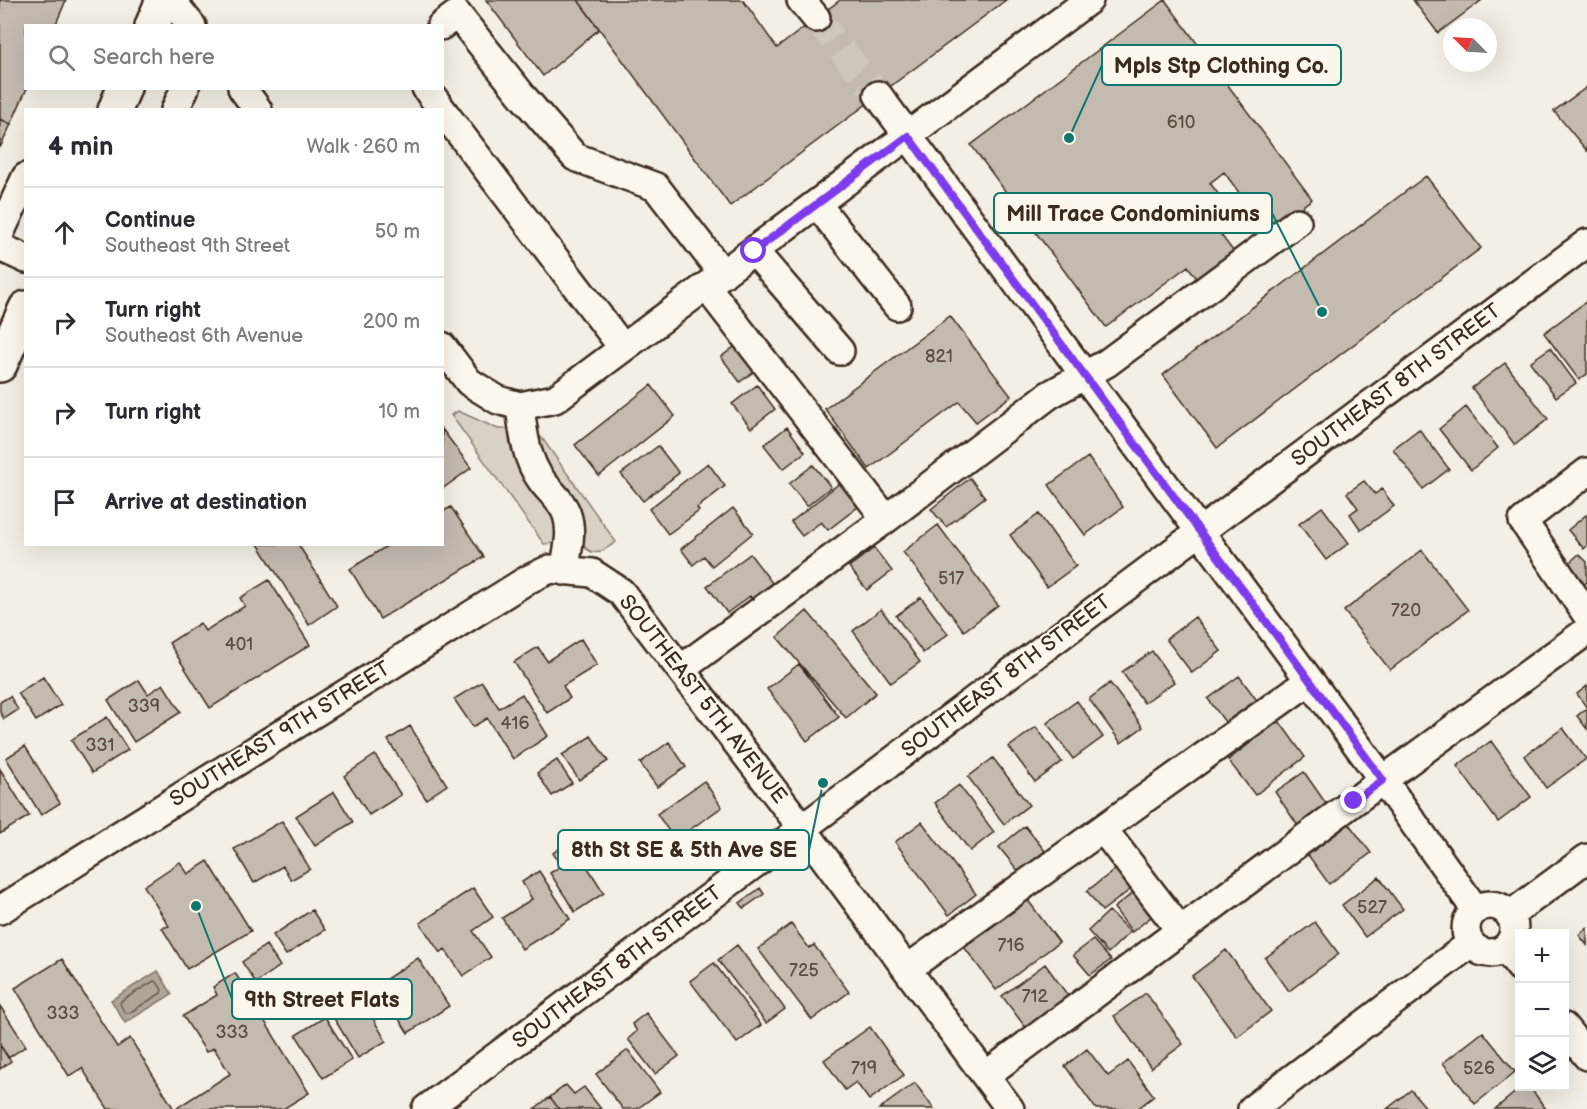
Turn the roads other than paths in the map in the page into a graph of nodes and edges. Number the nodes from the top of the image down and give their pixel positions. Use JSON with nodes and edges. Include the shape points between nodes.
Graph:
{"nodes":[{"id":1,"x":163,"y":0,"type":"edge"},
{"id":2,"x":171,"y":0,"type":"edge"},
{"id":3,"x":1089,"y":0,"type":"edge"},
{"id":4,"x":449,"y":13,"type":"edge"},
{"id":5,"x":153,"y":24,"type":"edge"},
{"id":6,"x":190,"y":24,"type":"edge"},
{"id":7,"x":123,"y":90,"type":"edge"},
{"id":8,"x":184,"y":90,"type":"edge"},
{"id":9,"x":243,"y":90,"type":"edge"},
{"id":10,"x":427,"y":90,"type":"edge"},
{"id":11,"x":878,"y":96,"type":"tunnel mouth"},
{"id":12,"x":116,"y":108,"type":"edge"},
{"id":13,"x":177,"y":108,"type":"edge"},
{"id":14,"x":257,"y":108,"type":"edge"},
{"id":15,"x":441,"y":108,"type":"edge"},
{"id":16,"x":444,"y":113,"type":"edge"},
{"id":17,"x":908,"y":136,"type":"junction"},
{"id":18,"x":24,"y":181,"type":"edge"},
{"id":19,"x":816,"y":204,"type":"junction"},
{"id":20,"x":1297,"y":222,"type":"dead end"},
{"id":21,"x":0,"y":233,"type":"edge"},
{"id":22,"x":1587,"y":243,"type":"edge"},
{"id":23,"x":0,"y":247,"type":"edge"},
{"id":24,"x":754,"y":251,"type":"junction"},
{"id":25,"x":24,"y":258,"type":"edge"},
{"id":26,"x":714,"y":280,"type":"junction"},
{"id":27,"x":897,"y":306,"type":"dead end"},
{"id":28,"x":14,"y":317,"type":"edge"},
{"id":29,"x":623,"y":348,"type":"junction"},
{"id":30,"x":444,"y":349,"type":"edge"},
{"id":31,"x":840,"y":351,"type":"dead end"},
{"id":32,"x":0,"y":365,"type":"edge"},
{"id":33,"x":1084,"y":375,"type":"junction"},
{"id":34,"x":520,"y":406,"type":"junction"},
{"id":35,"x":1587,"y":472,"type":"edge"},
{"id":36,"x":886,"y":519,"type":"junction"},
{"id":37,"x":1199,"y":532,"type":"junction"},
{"id":38,"x":564,"y":571,"type":"junction"},
{"id":39,"x":1587,"y":615,"type":"edge"},
{"id":40,"x":1587,"y":631,"type":"edge"},
{"id":41,"x":681,"y":669,"type":"junction"},
{"id":42,"x":1309,"y":681,"type":"junction"},
{"id":43,"x":1383,"y":780,"type":"junction"},
{"id":44,"x":803,"y":829,"type":"junction"},
{"id":45,"x":1103,"y":829,"type":"junction"},
{"id":46,"x":1587,"y":858,"type":"edge"},
{"id":47,"x":1475,"y":909,"type":"junction"},
{"id":48,"x":0,"y":910,"type":"edge"},
{"id":49,"x":1510,"y":915,"type":"junction"},
{"id":50,"x":1180,"y":930,"type":"junction"},
{"id":51,"x":1470,"y":944,"type":"junction"},
{"id":52,"x":1512,"y":957,"type":"edge"},
{"id":53,"x":907,"y":969,"type":"junction"},
{"id":54,"x":1569,"y":1033,"type":"edge"},
{"id":55,"x":1587,"y":1056,"type":"edge"},
{"id":56,"x":986,"y":1075,"type":"junction"},
{"id":57,"x":426,"y":1109,"type":"edge"},
{"id":58,"x":1010,"y":1109,"type":"edge"},
{"id":59,"x":1252,"y":1109,"type":"edge"}],
"edges":[{"from":1,"to":5,"type":"main road"},
{"from":2,"to":6,"type":"street"},
{"from":3,"to":17,"type":"street"},
{"from":4,"to":26,"type":"street","via":[[574,157],[656,187]]},
{"from":7,"to":12,"type":"main road"},
{"from":8,"to":13,"type":"street"},
{"from":9,"to":14,"type":"street"},
{"from":10,"to":15,"type":"street"},
{"from":11,"to":17,"type":"street"},
{"from":16,"to":29,"type":"street"},
{"from":17,"to":19,"type":"street"},
{"from":17,"to":33,"type":"street"},
{"from":18,"to":21,"type":"street"},
{"from":19,"to":24,"type":"street"},
{"from":19,"to":27,"type":"street"},
{"from":20,"to":33,"type":"street","via":[[1107,363]]},
{"from":22,"to":37,"type":"street","name":"SOUTHEAST 8TH STREET"},
{"from":23,"to":25,"type":"street"},
{"from":24,"to":26,"type":"street"},
{"from":24,"to":31,"type":"street"},
{"from":26,"to":29,"type":"street"},
{"from":26,"to":36,"type":"street"},
{"from":28,"to":32,"type":"main road"},
{"from":29,"to":34,"type":"street","via":[[555,399]]},
{"from":30,"to":34,"type":"street","via":[[469,382],[498,400]]},
{"from":33,"to":36,"type":"street","via":[[1049,395]]},
{"from":33,"to":37,"type":"street"},
{"from":34,"to":38,"type":"street","via":[[530,458],[567,514],[570,532]]},
{"from":35,"to":39,"type":"street","via":[[1523,521]]},
{"from":36,"to":41,"type":"street"},
{"from":37,"to":42,"type":"street"},
{"from":37,"to":44,"type":"street","name":"SOUTHEAST 8TH STREET"},
{"from":38,"to":41,"type":"street","name":"SOUTHEAST 5TH AVENUE","via":[[592,573],[621,592]]},
{"from":38,"to":48,"type":"street","name":"SOUTHEAST 9TH STREET","via":[[550,569],[527,580]]},
{"from":40,"to":43,"type":"street"},
{"from":41,"to":44,"type":"street","name":"SOUTHEAST 5TH AVENUE"},
{"from":42,"to":43,"type":"street"},
{"from":42,"to":45,"type":"street"},
{"from":43,"to":47,"type":"street"},
{"from":43,"to":50,"type":"street"},
{"from":44,"to":53,"type":"street","name":"SOUTHEAST 5TH AVENUE"},
{"from":44,"to":57,"type":"street","name":"SOUTHEAST 8TH STREET"},
{"from":45,"to":50,"type":"street"},
{"from":45,"to":53,"type":"street"},
{"from":46,"to":49,"type":"street"},
{"from":47,"to":49,"type":"street","via":[[1497,905]]},
{"from":47,"to":51,"type":"street","via":[[1466,922]]},
{"from":49,"to":52,"type":"street"},
{"from":50,"to":56,"type":"street"},
{"from":51,"to":52,"type":"street","via":[[1476,950]]},
{"from":51,"to":59,"type":"street"},
{"from":53,"to":56,"type":"street","name":"SOUTHEAST 5TH AVENUE"},
{"from":54,"to":55,"type":"street"},
{"from":56,"to":58,"type":"street","name":"SOUTHEAST 5TH AVENUE"}]}
